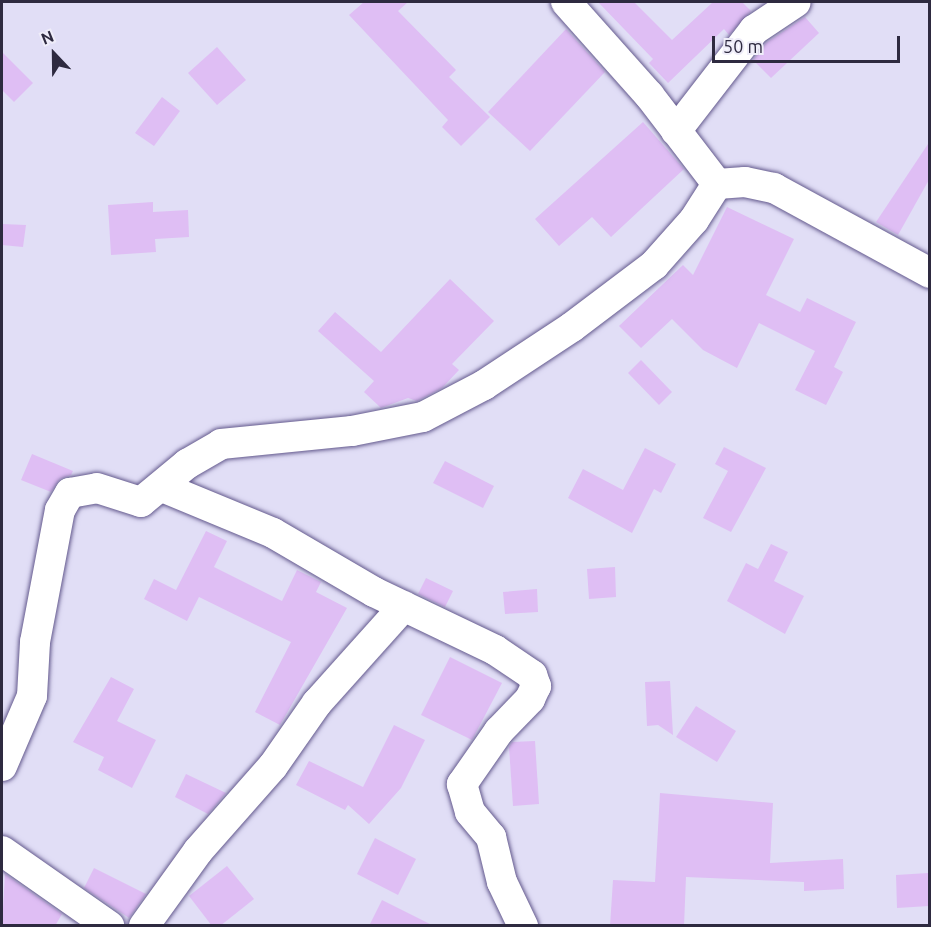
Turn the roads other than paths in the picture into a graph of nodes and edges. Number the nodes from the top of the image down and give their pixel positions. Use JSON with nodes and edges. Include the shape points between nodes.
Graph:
{"nodes":[{"id":1,"x":567,"y":2,"type":"edge"},
{"id":2,"x":796,"y":2,"type":"edge"},
{"id":3,"x":676,"y":131,"type":"junction"},
{"id":4,"x":717,"y":184,"type":"junction"},
{"id":5,"x":930,"y":273,"type":"edge"},
{"id":6,"x":162,"y":488,"type":"junction"},
{"id":7,"x":404,"y":606,"type":"junction"},
{"id":8,"x":2,"y":766,"type":"edge"},
{"id":9,"x":4,"y":858,"type":"edge"},
{"id":10,"x":109,"y":926,"type":"edge"},
{"id":11,"x":144,"y":926,"type":"edge"},
{"id":12,"x":523,"y":926,"type":"edge"}],
"edges":[{"from":1,"to":3,"type":"street"},
{"from":2,"to":3,"type":"street","via":[[754,30]]},
{"from":3,"to":4,"type":"street"},
{"from":4,"to":5,"type":"street","via":[[745,182],[774,188]]},
{"from":4,"to":6,"type":"street","via":[[694,220],[654,265],[484,385],[423,417],[352,431],[221,444],[187,464]]},
{"from":6,"to":7,"type":"street","via":[[273,533]]},
{"from":6,"to":8,"type":"street","via":[[141,502],[97,488],[70,493],[65,501],[34,642],[32,696]]},
{"from":7,"to":11,"type":"street","via":[[316,703],[273,766],[198,852]]},
{"from":7,"to":12,"type":"street","via":[[495,650],[532,675],[536,686],[530,699],[499,731],[462,784],[470,812],[491,837],[502,882]]},
{"from":9,"to":10,"type":"street"}]}
